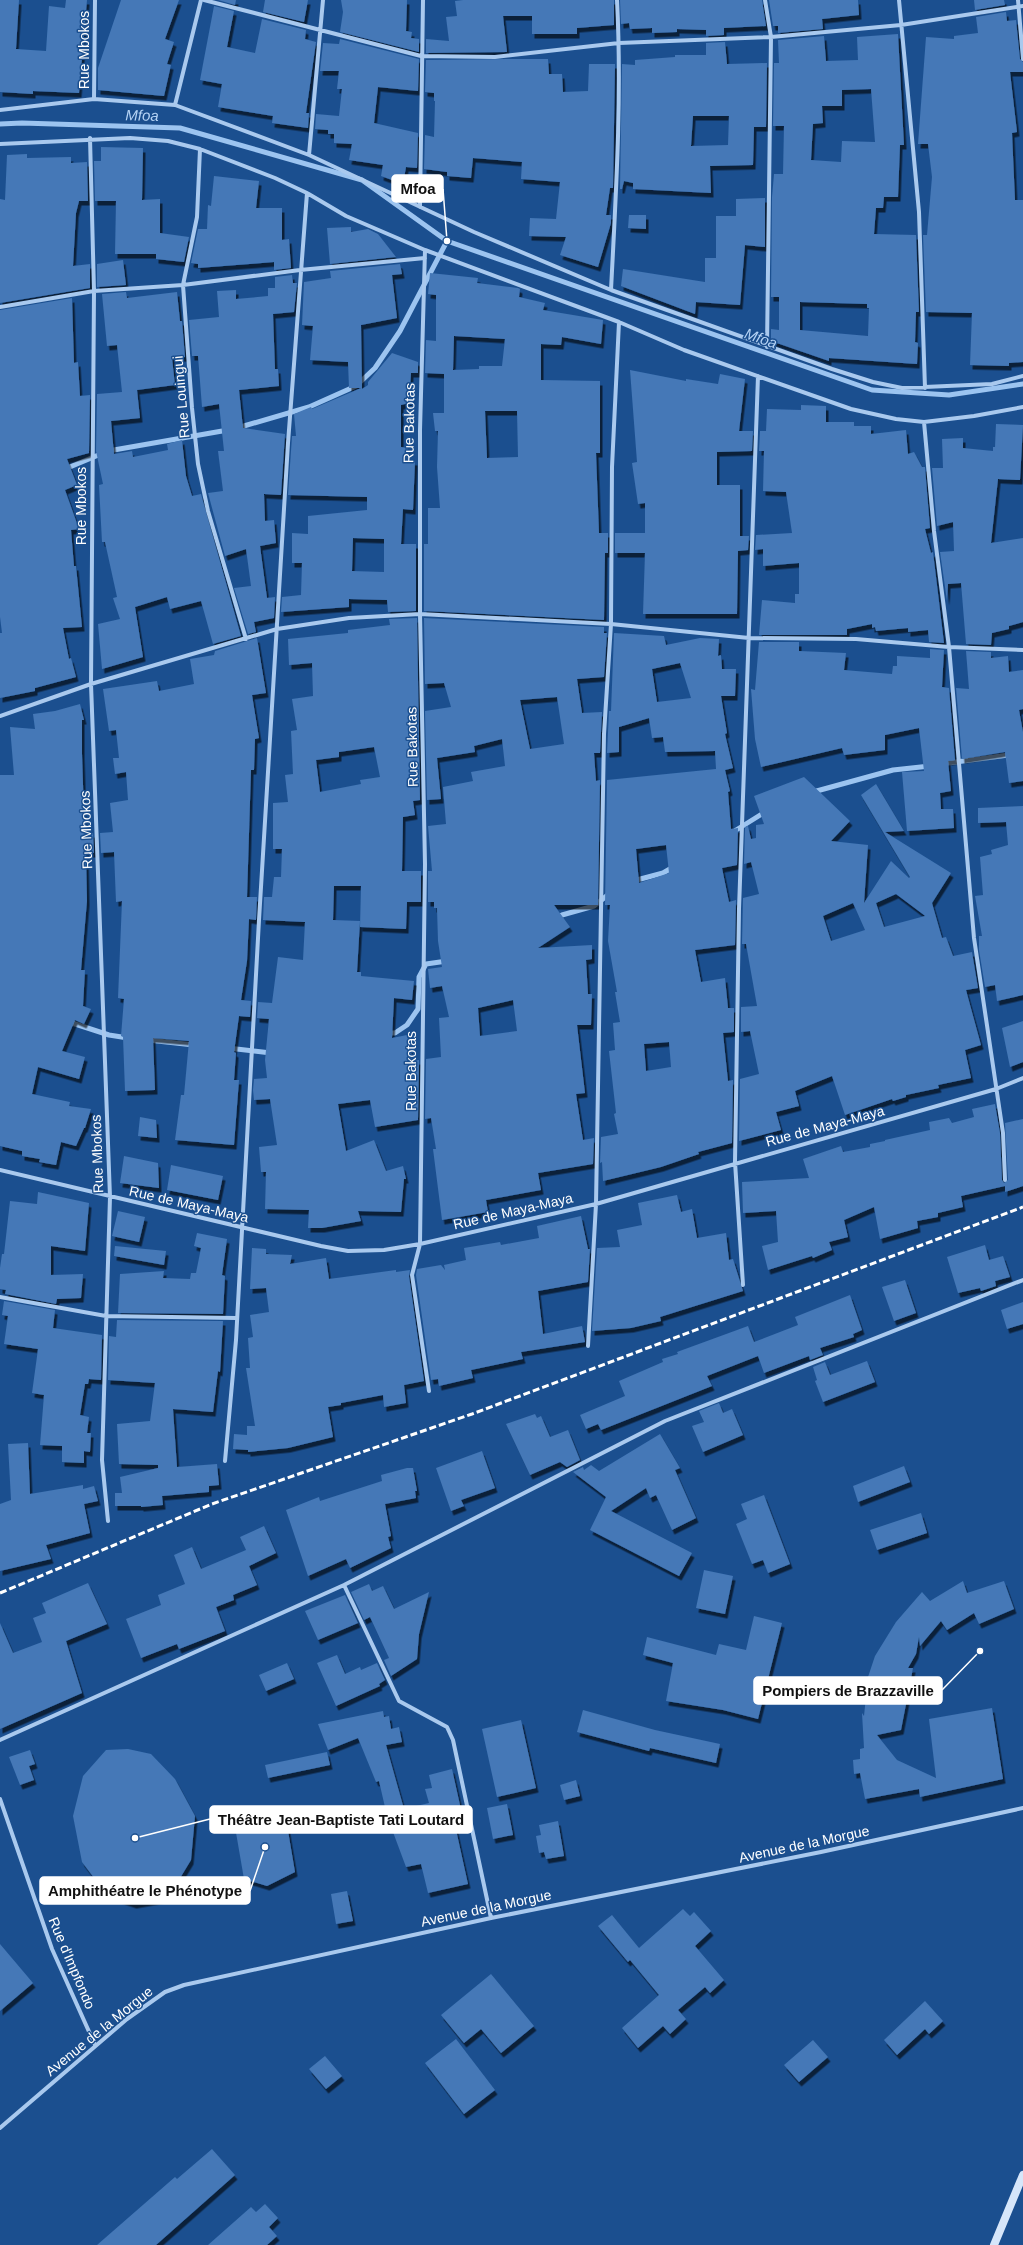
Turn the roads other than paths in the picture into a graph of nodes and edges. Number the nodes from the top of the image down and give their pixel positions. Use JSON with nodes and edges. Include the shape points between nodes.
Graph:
{"nodes":[{"id":1,"x":95,"y":0,"type":"edge"},
{"id":2,"x":201,"y":0,"type":"edge"},
{"id":3,"x":204,"y":0,"type":"edge"},
{"id":4,"x":323,"y":0,"type":"edge"},
{"id":5,"x":423,"y":0,"type":"edge"},
{"id":6,"x":617,"y":0,"type":"edge"},
{"id":7,"x":765,"y":0,"type":"edge"},
{"id":8,"x":899,"y":0,"type":"edge"},
{"id":9,"x":1018,"y":0,"type":"edge"},
{"id":10,"x":212,"y":1,"type":"edge"},
{"id":11,"x":1021,"y":7,"type":"edge"},
{"id":12,"x":901,"y":25,"type":"junction"},
{"id":13,"x":320,"y":30,"type":"junction"},
{"id":14,"x":771,"y":37,"type":"junction"},
{"id":15,"x":619,"y":43,"type":"junction"},
{"id":16,"x":421,"y":56,"type":"junction"},
{"id":17,"x":1023,"y":59,"type":"edge"},
{"id":18,"x":94,"y":99,"type":"junction"},
{"id":19,"x":175,"y":105,"type":"junction"},
{"id":20,"x":0,"y":110,"type":"edge"},
{"id":21,"x":90,"y":138,"type":"junction"},
{"id":22,"x":0,"y":144,"type":"edge"},
{"id":23,"x":200,"y":149,"type":"junction"},
{"id":24,"x":309,"y":155,"type":"junction"},
{"id":25,"x":307,"y":193,"type":"junction"},
{"id":26,"x":420,"y":207,"type":"junction"},
{"id":27,"x":425,"y":250,"type":"junction"},
{"id":28,"x":425,"y":258,"type":"junction"},
{"id":29,"x":300,"y":270,"type":"junction"},
{"id":30,"x":184,"y":285,"type":"junction"},
{"id":31,"x":611,"y":290,"type":"junction"},
{"id":32,"x":94,"y":291,"type":"junction"},
{"id":33,"x":0,"y":307,"type":"edge"},
{"id":34,"x":619,"y":322,"type":"junction"},
{"id":35,"x":766,"y":347,"type":"junction"},
{"id":36,"x":758,"y":376,"type":"junction"},
{"id":37,"x":1023,"y":376,"type":"edge"},
{"id":38,"x":925,"y":388,"type":"junction"},
{"id":39,"x":1023,"y":407,"type":"edge"},
{"id":40,"x":924,"y":422,"type":"junction"},
{"id":41,"x":420,"y":614,"type":"junction"},
{"id":42,"x":611,"y":624,"type":"junction"},
{"id":43,"x":277,"y":629,"type":"junction"},
{"id":44,"x":749,"y":638,"type":"junction"},
{"id":45,"x":246,"y":639,"type":"junction"},
{"id":46,"x":949,"y":647,"type":"junction"},
{"id":47,"x":1023,"y":650,"type":"edge"},
{"id":48,"x":91,"y":684,"type":"junction"},
{"id":49,"x":0,"y":716,"type":"edge"},
{"id":50,"x":1023,"y":1078,"type":"edge"},
{"id":51,"x":996,"y":1089,"type":"junction"},
{"id":52,"x":735,"y":1162,"type":"junction"},
{"id":53,"x":0,"y":1170,"type":"edge"},
{"id":54,"x":1005,"y":1180,"type":"dead end"},
{"id":55,"x":110,"y":1197,"type":"junction"},
{"id":56,"x":596,"y":1204,"type":"junction"},
{"id":57,"x":241,"y":1228,"type":"junction"},
{"id":58,"x":420,"y":1244,"type":"junction"},
{"id":59,"x":1023,"y":1280,"type":"edge"},
{"id":60,"x":743,"y":1285,"type":"dead end"},
{"id":61,"x":0,"y":1297,"type":"edge"},
{"id":62,"x":106,"y":1316,"type":"junction"},
{"id":63,"x":236,"y":1318,"type":"junction"},
{"id":64,"x":588,"y":1346,"type":"dead end"},
{"id":65,"x":429,"y":1391,"type":"dead end"},
{"id":66,"x":225,"y":1461,"type":"dead end"},
{"id":67,"x":108,"y":1521,"type":"dead end"},
{"id":68,"x":344,"y":1585,"type":"junction"},
{"id":69,"x":0,"y":1740,"type":"edge"},
{"id":70,"x":0,"y":1799,"type":"edge"},
{"id":71,"x":1023,"y":1808,"type":"edge"},
{"id":72,"x":491,"y":1918,"type":"junction"},
{"id":73,"x":95,"y":2045,"type":"junction"},
{"id":74,"x":0,"y":2128,"type":"edge"},
{"id":75,"x":1023,"y":2176,"type":"edge"},
{"id":76,"x":994,"y":2245,"type":"edge"}],
"edges":[{"from":1,"to":18,"type":"street","name":"Rue Mbokos"},
{"from":2,"to":19,"type":"street"},
{"from":3,"to":10,"type":"street"},
{"from":4,"to":13,"type":"street"},
{"from":5,"to":16,"type":"street"},
{"from":6,"to":15,"type":"street"},
{"from":7,"to":14,"type":"street"},
{"from":8,"to":12,"type":"street"},
{"from":9,"to":11,"type":"street"},
{"from":10,"to":13,"type":"street"},
{"from":11,"to":12,"type":"street"},
{"from":11,"to":17,"type":"street"},
{"from":12,"to":14,"type":"street"},
{"from":12,"to":38,"type":"street","via":[[918,212]]},
{"from":13,"to":16,"type":"street"},
{"from":13,"to":24,"type":"street"},
{"from":14,"to":15,"type":"street"},
{"from":14,"to":35,"type":"street"},
{"from":15,"to":16,"type":"street","via":[[495,56]]},
{"from":15,"to":31,"type":"street"},
{"from":16,"to":26,"type":"street"},
{"from":18,"to":19,"type":"street"},
{"from":18,"to":20,"type":"street"},
{"from":19,"to":24,"type":"street"},
{"from":21,"to":22,"type":"street"},
{"from":21,"to":23,"type":"street","via":[[168,141]]},
{"from":21,"to":32,"type":"street","name":"Rue Mbokos"},
{"from":23,"to":25,"type":"street"},
{"from":23,"to":30,"type":"street","name":"Rue Louingui","via":[[197,216]]},
{"from":24,"to":26,"type":"street"},
{"from":25,"to":27,"type":"street","via":[[346,216]]},
{"from":25,"to":29,"type":"street"},
{"from":26,"to":31,"type":"street"},
{"from":27,"to":28,"type":"street","name":"Rue Bakotas"},
{"from":27,"to":34,"type":"street"},
{"from":28,"to":29,"type":"street"},
{"from":28,"to":41,"type":"street","name":"Rue Bakotas","via":[[420,430]]},
{"from":29,"to":30,"type":"street"},
{"from":29,"to":43,"type":"street"},
{"from":30,"to":32,"type":"street"},
{"from":30,"to":45,"type":"street","name":"Rue Louingui","via":[[198,464],[208,511]]},
{"from":31,"to":35,"type":"street"},
{"from":32,"to":33,"type":"street"},
{"from":32,"to":48,"type":"street","name":"Rue Mbokos"},
{"from":34,"to":36,"type":"street","via":[[684,350]]},
{"from":34,"to":42,"type":"street","via":[[612,467]]},
{"from":35,"to":38,"type":"street","via":[[873,382],[902,388]]},
{"from":36,"to":40,"type":"street","via":[[851,409],[896,420]]},
{"from":36,"to":44,"type":"street"},
{"from":37,"to":38,"type":"street","via":[[992,384]]},
{"from":39,"to":40,"type":"street"},
{"from":40,"to":46,"type":"street","via":[[934,531]]},
{"from":41,"to":42,"type":"street"},
{"from":41,"to":43,"type":"street","via":[[349,618]]},
{"from":41,"to":58,"type":"street","name":"Rue Bakotas","via":[[425,864]]},
{"from":42,"to":44,"type":"street"},
{"from":42,"to":56,"type":"street","via":[[604,734]]},
{"from":43,"to":45,"type":"street"},
{"from":43,"to":57,"type":"street"},
{"from":44,"to":46,"type":"street","via":[[856,639]]},
{"from":44,"to":52,"type":"street","via":[[739,909]]},
{"from":45,"to":48,"type":"street"},
{"from":46,"to":47,"type":"street"},
{"from":46,"to":51,"type":"street","via":[[974,938]]},
{"from":48,"to":49,"type":"street"},
{"from":48,"to":55,"type":"street","name":"Rue Mbokos"},
{"from":50,"to":51,"type":"street","name":"Rue de Maya-Maya"},
{"from":51,"to":52,"type":"street","name":"Rue de Maya-Maya"},
{"from":51,"to":54,"type":"street","via":[[1003,1133]]},
{"from":52,"to":56,"type":"street","name":"Rue de Maya-Maya"},
{"from":52,"to":60,"type":"street"},
{"from":53,"to":55,"type":"street","name":"Rue de Maya-Maya"},
{"from":55,"to":57,"type":"street","name":"Rue de Maya-Maya"},
{"from":55,"to":62,"type":"street","name":"Rue Mbokos"},
{"from":56,"to":58,"type":"street","name":"Rue de Maya-Maya"},
{"from":56,"to":64,"type":"street"},
{"from":57,"to":58,"type":"street","name":"Rue de Maya-Maya","via":[[348,1251],[384,1250]]},
{"from":57,"to":63,"type":"street"},
{"from":58,"to":65,"type":"street","name":"Rue Bakotas","via":[[412,1275]]},
{"from":59,"to":68,"type":"street","via":[[665,1421]]},
{"from":61,"to":62,"type":"street"},
{"from":62,"to":63,"type":"street"},
{"from":62,"to":67,"type":"street","name":"Rue Mbokos","via":[[102,1460]]},
{"from":63,"to":66,"type":"street","via":[[233,1390]]},
{"from":68,"to":69,"type":"street"},
{"from":68,"to":72,"type":"street","via":[[400,1701],[447,1727],[453,1740]]},
{"from":70,"to":73,"type":"street","name":"Rue d'Impfondo","via":[[52,1949]]},
{"from":71,"to":72,"type":"street","name":"Avenue de la Morgue","via":[[821,1852]]},
{"from":72,"to":73,"type":"street","name":"Avenue de la Morgue","via":[[184,1985],[165,1992],[147,2003]]},
{"from":73,"to":74,"type":"street","name":"Avenue de la Morgue"},
{"from":75,"to":76,"type":"main road"}]}
